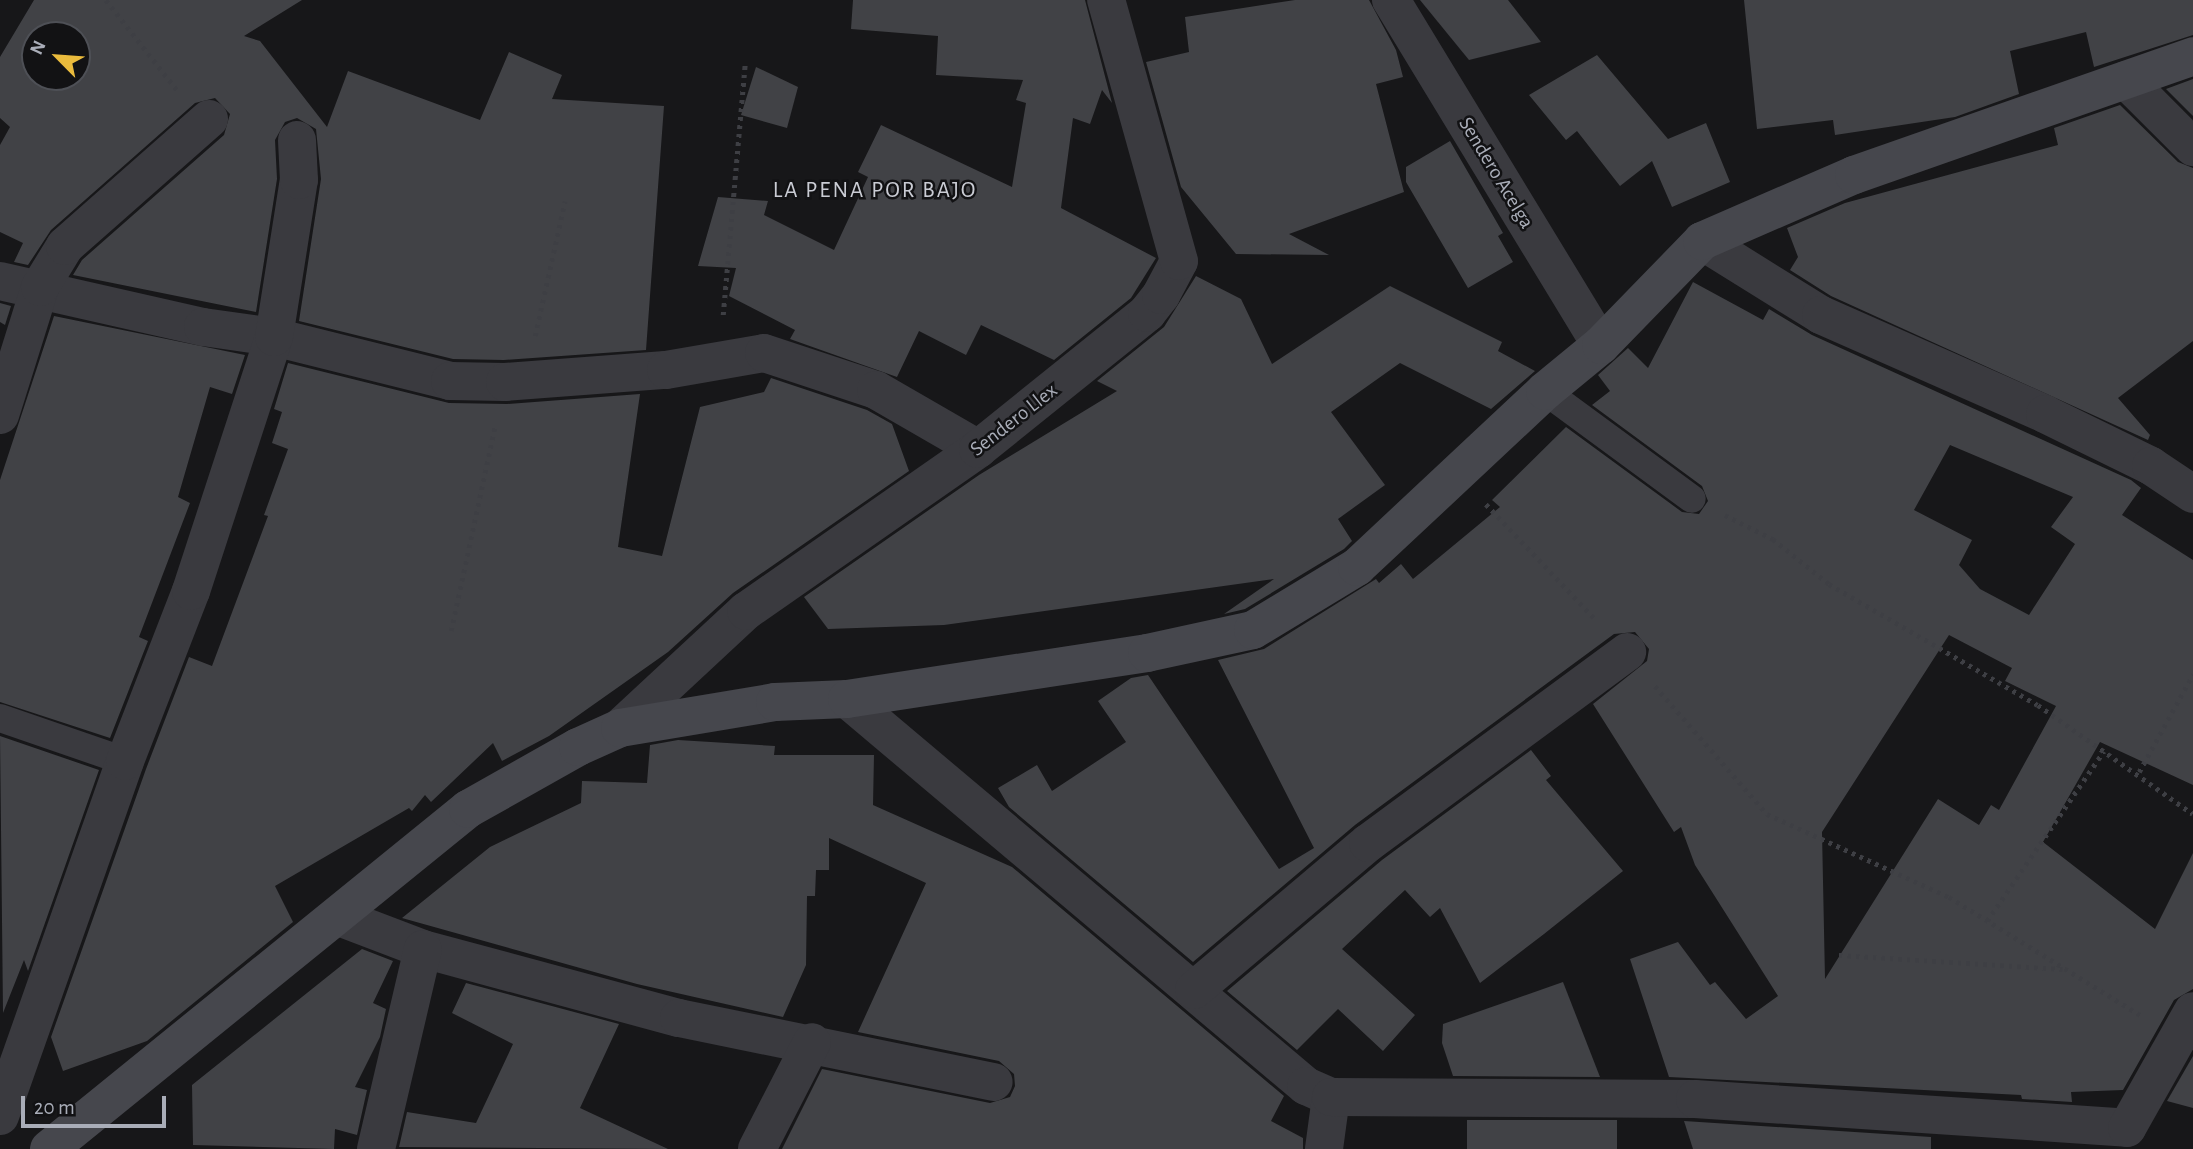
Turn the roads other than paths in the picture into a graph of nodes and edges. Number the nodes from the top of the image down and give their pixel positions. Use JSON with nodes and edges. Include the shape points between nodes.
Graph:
{"nodes":[{"id":1,"x":1106,"y":0,"type":"edge"},
{"id":2,"x":1391,"y":0,"type":"edge"},
{"id":3,"x":2193,"y":56,"type":"edge"},
{"id":4,"x":2126,"y":80,"type":"junction"},
{"id":5,"x":205,"y":121,"type":"road end"},
{"id":6,"x":297,"y":140,"type":"dead end"},
{"id":7,"x":2193,"y":147,"type":"edge"},
{"id":8,"x":1702,"y":241,"type":"junction"},
{"id":9,"x":0,"y":281,"type":"edge"},
{"id":10,"x":40,"y":287,"type":"junction"},
{"id":11,"x":274,"y":337,"type":"junction"},
{"id":12,"x":1601,"y":345,"type":"junction"},
{"id":13,"x":1545,"y":391,"type":"junction"},
{"id":14,"x":0,"y":415,"type":"edge"},
{"id":15,"x":978,"y":449,"type":"junction"},
{"id":16,"x":2193,"y":494,"type":"edge"},
{"id":17,"x":1692,"y":499,"type":"road end"},
{"id":18,"x":1626,"y":652,"type":"road end"},
{"id":19,"x":847,"y":699,"type":"junction"},
{"id":20,"x":0,"y":718,"type":"edge"},
{"id":21,"x":620,"y":728,"type":"junction"},
{"id":22,"x":125,"y":761,"type":"junction"},
{"id":23,"x":339,"y":917,"type":"junction"},
{"id":24,"x":423,"y":950,"type":"junction"},
{"id":25,"x":1194,"y":990,"type":"junction"},
{"id":26,"x":2186,"y":1025,"type":"edge"},
{"id":27,"x":812,"y":1042,"type":"junction"},
{"id":28,"x":993,"y":1082,"type":"dead end"},
{"id":29,"x":1331,"y":1097,"type":"junction"},
{"id":30,"x":0,"y":1116,"type":"edge"},
{"id":31,"x":2131,"y":1139,"type":"edge"},
{"id":32,"x":49,"y":1149,"type":"edge"},
{"id":33,"x":376,"y":1149,"type":"edge"},
{"id":34,"x":757,"y":1149,"type":"edge"},
{"id":35,"x":1324,"y":1149,"type":"edge"}],
"edges":[{"from":1,"to":15,"type":"street","name":"Sendero Llex","via":[[1179,261],[1147,313]]},
{"from":2,"to":12,"type":"street","name":"Sendero Acelga"},
{"from":3,"to":4,"type":"main road"},
{"from":4,"to":7,"type":"street"},
{"from":4,"to":8,"type":"main road","via":[[1854,175]]},
{"from":5,"to":10,"type":"street","via":[[65,246]]},
{"from":6,"to":11,"type":"street","via":[[299,180]]},
{"from":8,"to":12,"type":"main road"},
{"from":8,"to":16,"type":"street","via":[[1821,314],[2045,414],[2151,466]]},
{"from":9,"to":10,"type":"street"},
{"from":10,"to":11,"type":"street","via":[[164,319]]},
{"from":10,"to":14,"type":"street"},
{"from":11,"to":15,"type":"street","via":[[450,381],[516,382],[666,370],[764,353],[876,390]]},
{"from":11,"to":22,"type":"street","via":[[191,591]]},
{"from":12,"to":13,"type":"main road"},
{"from":13,"to":17,"type":"lane"},
{"from":13,"to":19,"type":"main road","via":[[1357,567],[1253,630],[1147,653]]},
{"from":15,"to":21,"type":"street","name":"Sendero Llex","via":[[746,611]]},
{"from":18,"to":25,"type":"street","via":[[1368,843]]},
{"from":19,"to":21,"type":"main road","via":[[775,702]]},
{"from":19,"to":25,"type":"street"},
{"from":20,"to":22,"type":"lane"},
{"from":21,"to":23,"type":"main road","via":[[468,809]]},
{"from":22,"to":30,"type":"street"},
{"from":23,"to":24,"type":"street"},
{"from":23,"to":32,"type":"main road"},
{"from":24,"to":27,"type":"street","via":[[679,1018]]},
{"from":24,"to":33,"type":"street"},
{"from":25,"to":29,"type":"street","via":[[1306,1086]]},
{"from":26,"to":31,"type":"street"},
{"from":27,"to":28,"type":"street"},
{"from":27,"to":34,"type":"street"},
{"from":29,"to":31,"type":"street","via":[[1695,1099]]},
{"from":29,"to":35,"type":"street"}]}
